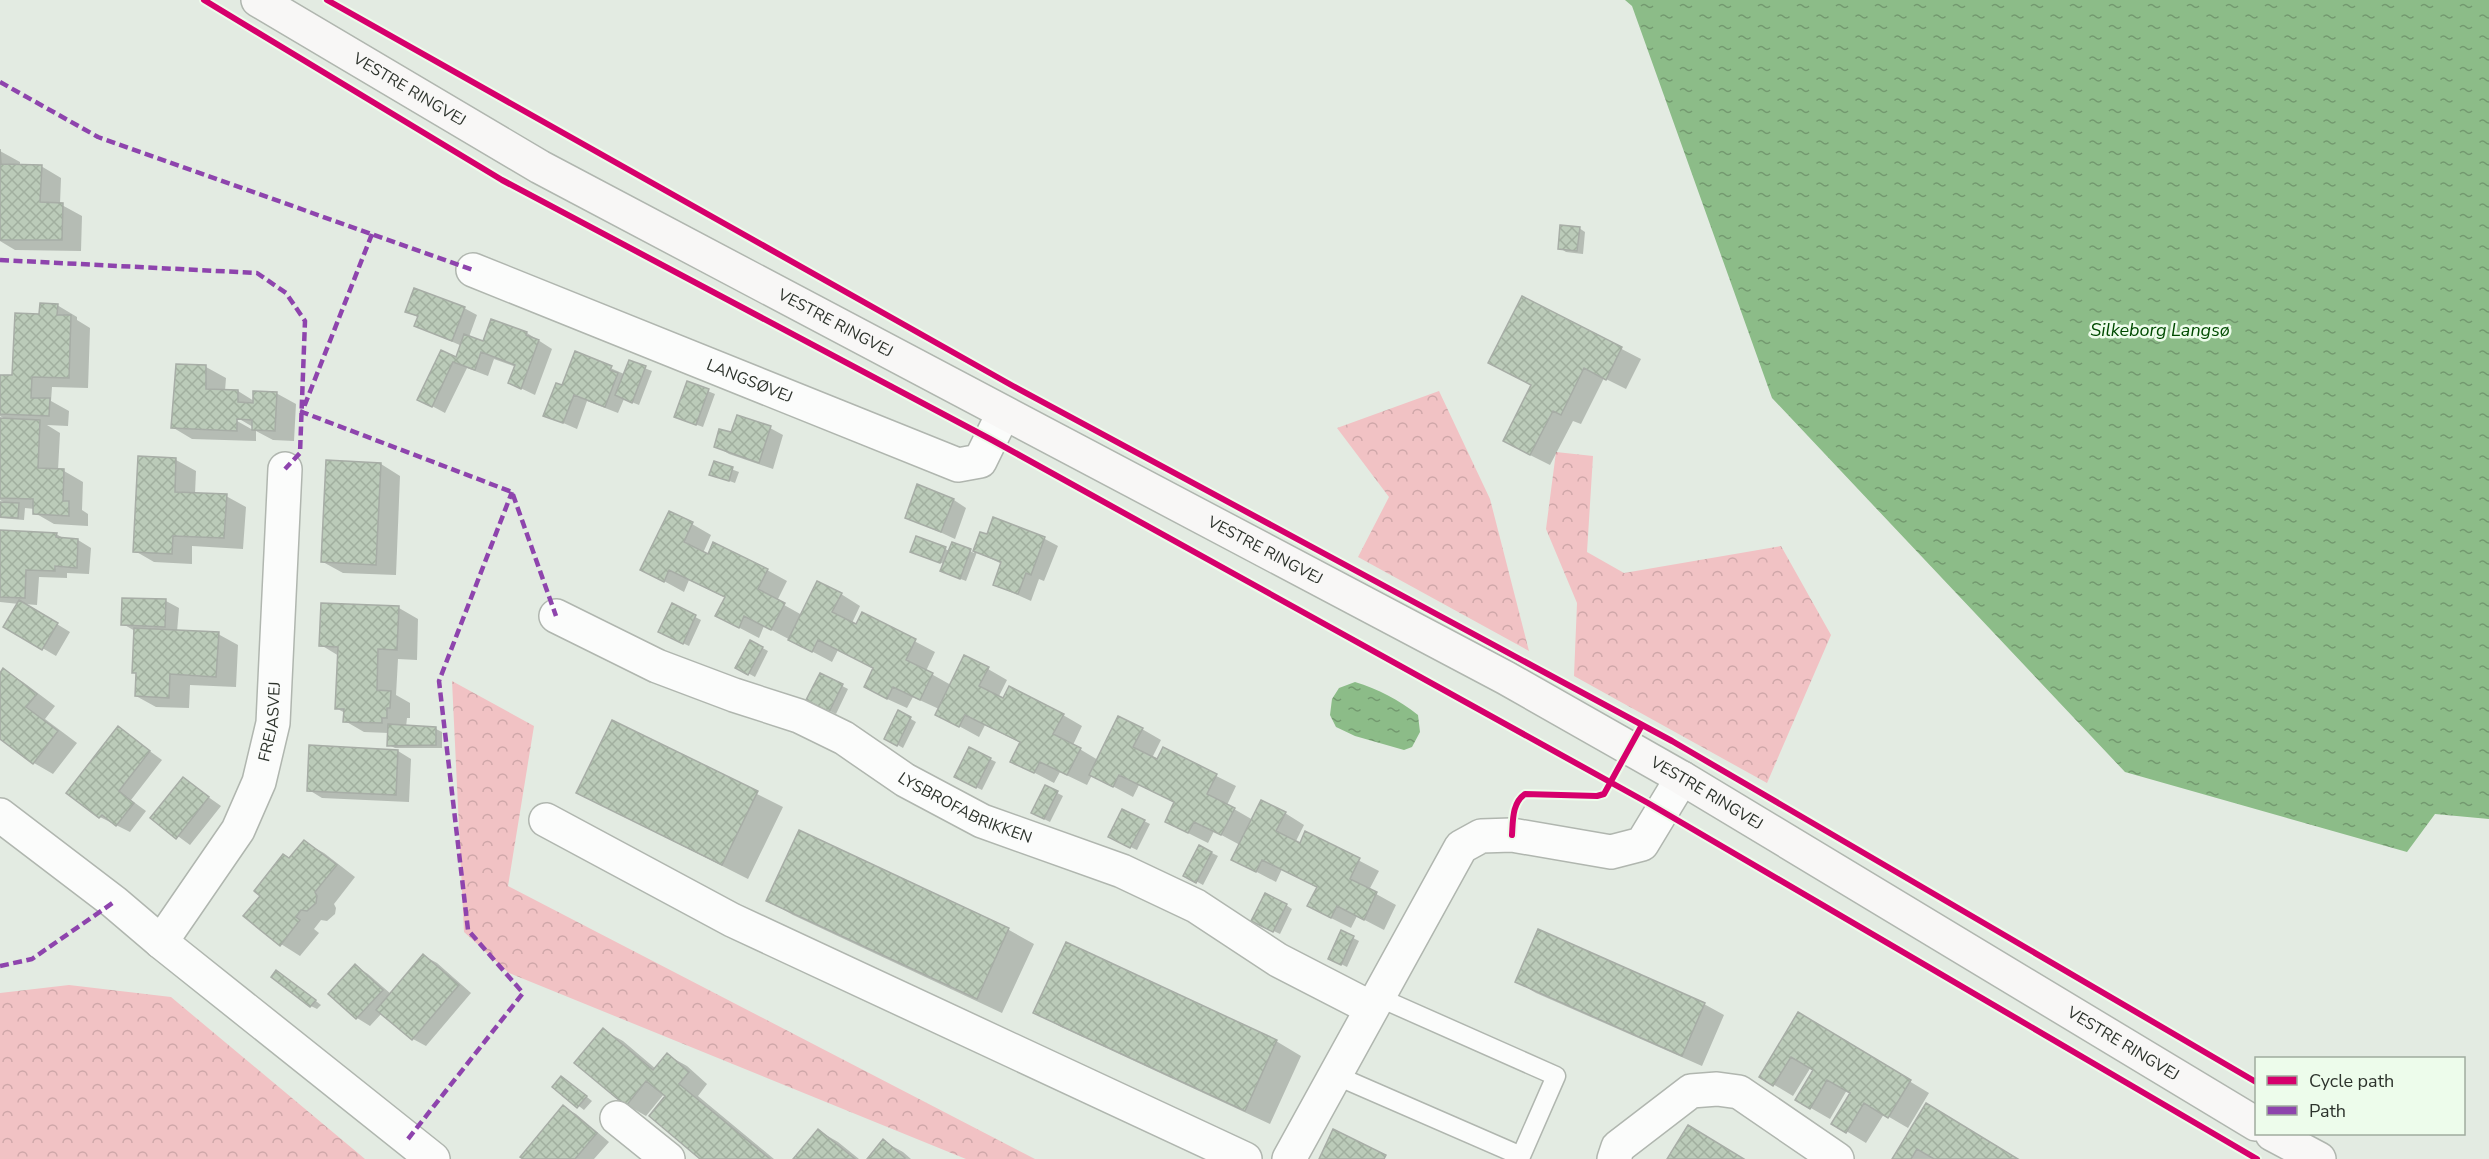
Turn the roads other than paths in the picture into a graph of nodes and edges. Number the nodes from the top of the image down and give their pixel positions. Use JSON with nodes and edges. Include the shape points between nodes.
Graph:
{"nodes":[{"id":1,"x":258,"y":0,"type":"edge"},
{"id":2,"x":473,"y":270,"type":"dead end"},
{"id":3,"x":1004,"y":414,"type":"junction"},
{"id":4,"x":285,"y":470,"type":"dead end"},
{"id":5,"x":556,"y":616,"type":"dead end"},
{"id":6,"x":1682,"y":778,"type":"junction"},
{"id":7,"x":0,"y":815,"type":"edge"},
{"id":8,"x":546,"y":820,"type":"dead end"},
{"id":9,"x":160,"y":942,"type":"junction"},
{"id":10,"x":1375,"y":1002,"type":"junction"},
{"id":11,"x":1335,"y":1075,"type":"junction"},
{"id":12,"x":617,"y":1118,"type":"dead end"},
{"id":13,"x":2255,"y":1123,"type":"edge"},
{"id":14,"x":2274,"y":1135,"type":"edge"},
{"id":15,"x":434,"y":1159,"type":"edge"},
{"id":16,"x":668,"y":1159,"type":"edge"},
{"id":17,"x":1245,"y":1159,"type":"edge"},
{"id":18,"x":1289,"y":1159,"type":"edge"},
{"id":19,"x":1614,"y":1159,"type":"edge"},
{"id":20,"x":1837,"y":1159,"type":"edge"},
{"id":21,"x":2319,"y":1159,"type":"edge"}],
"edges":[{"from":1,"to":3,"type":"main road","name":"VESTRE RINGVEJ","via":[[540,167]]},
{"from":2,"to":3,"type":"street","name":"LANGSØVEJ","via":[[958,465],[980,461]]},
{"from":3,"to":6,"type":"main road","name":"VESTRE RINGVEJ","via":[[1506,678]]},
{"from":4,"to":9,"type":"street","name":"FREJASVEJ","via":[[273,723],[260,782],[238,830]]},
{"from":5,"to":10,"type":"street","name":"LYSBROFABRIKKEN","via":[[657,666],[799,716],[844,738],[905,780],[982,821],[1122,872],[1196,906],[1278,960]]},
{"from":6,"to":10,"type":"street","via":[[1642,844],[1611,852],[1512,835],[1481,836],[1461,847]]},
{"from":6,"to":13,"type":"main road","name":"VESTRE RINGVEJ"},
{"from":7,"to":9,"type":"street"},
{"from":8,"to":17,"type":"street","via":[[732,920]]},
{"from":9,"to":15,"type":"street"},
{"from":10,"to":11,"type":"street"},
{"from":10,"to":11,"type":"lane","via":[[1556,1076],[1521,1156]]},
{"from":11,"to":18,"type":"street"},
{"from":12,"to":16,"type":"street"},
{"from":14,"to":21,"type":"main road"},
{"from":19,"to":20,"type":"street","via":[[1618,1147],[1692,1091],[1717,1089],[1739,1092]]}]}
